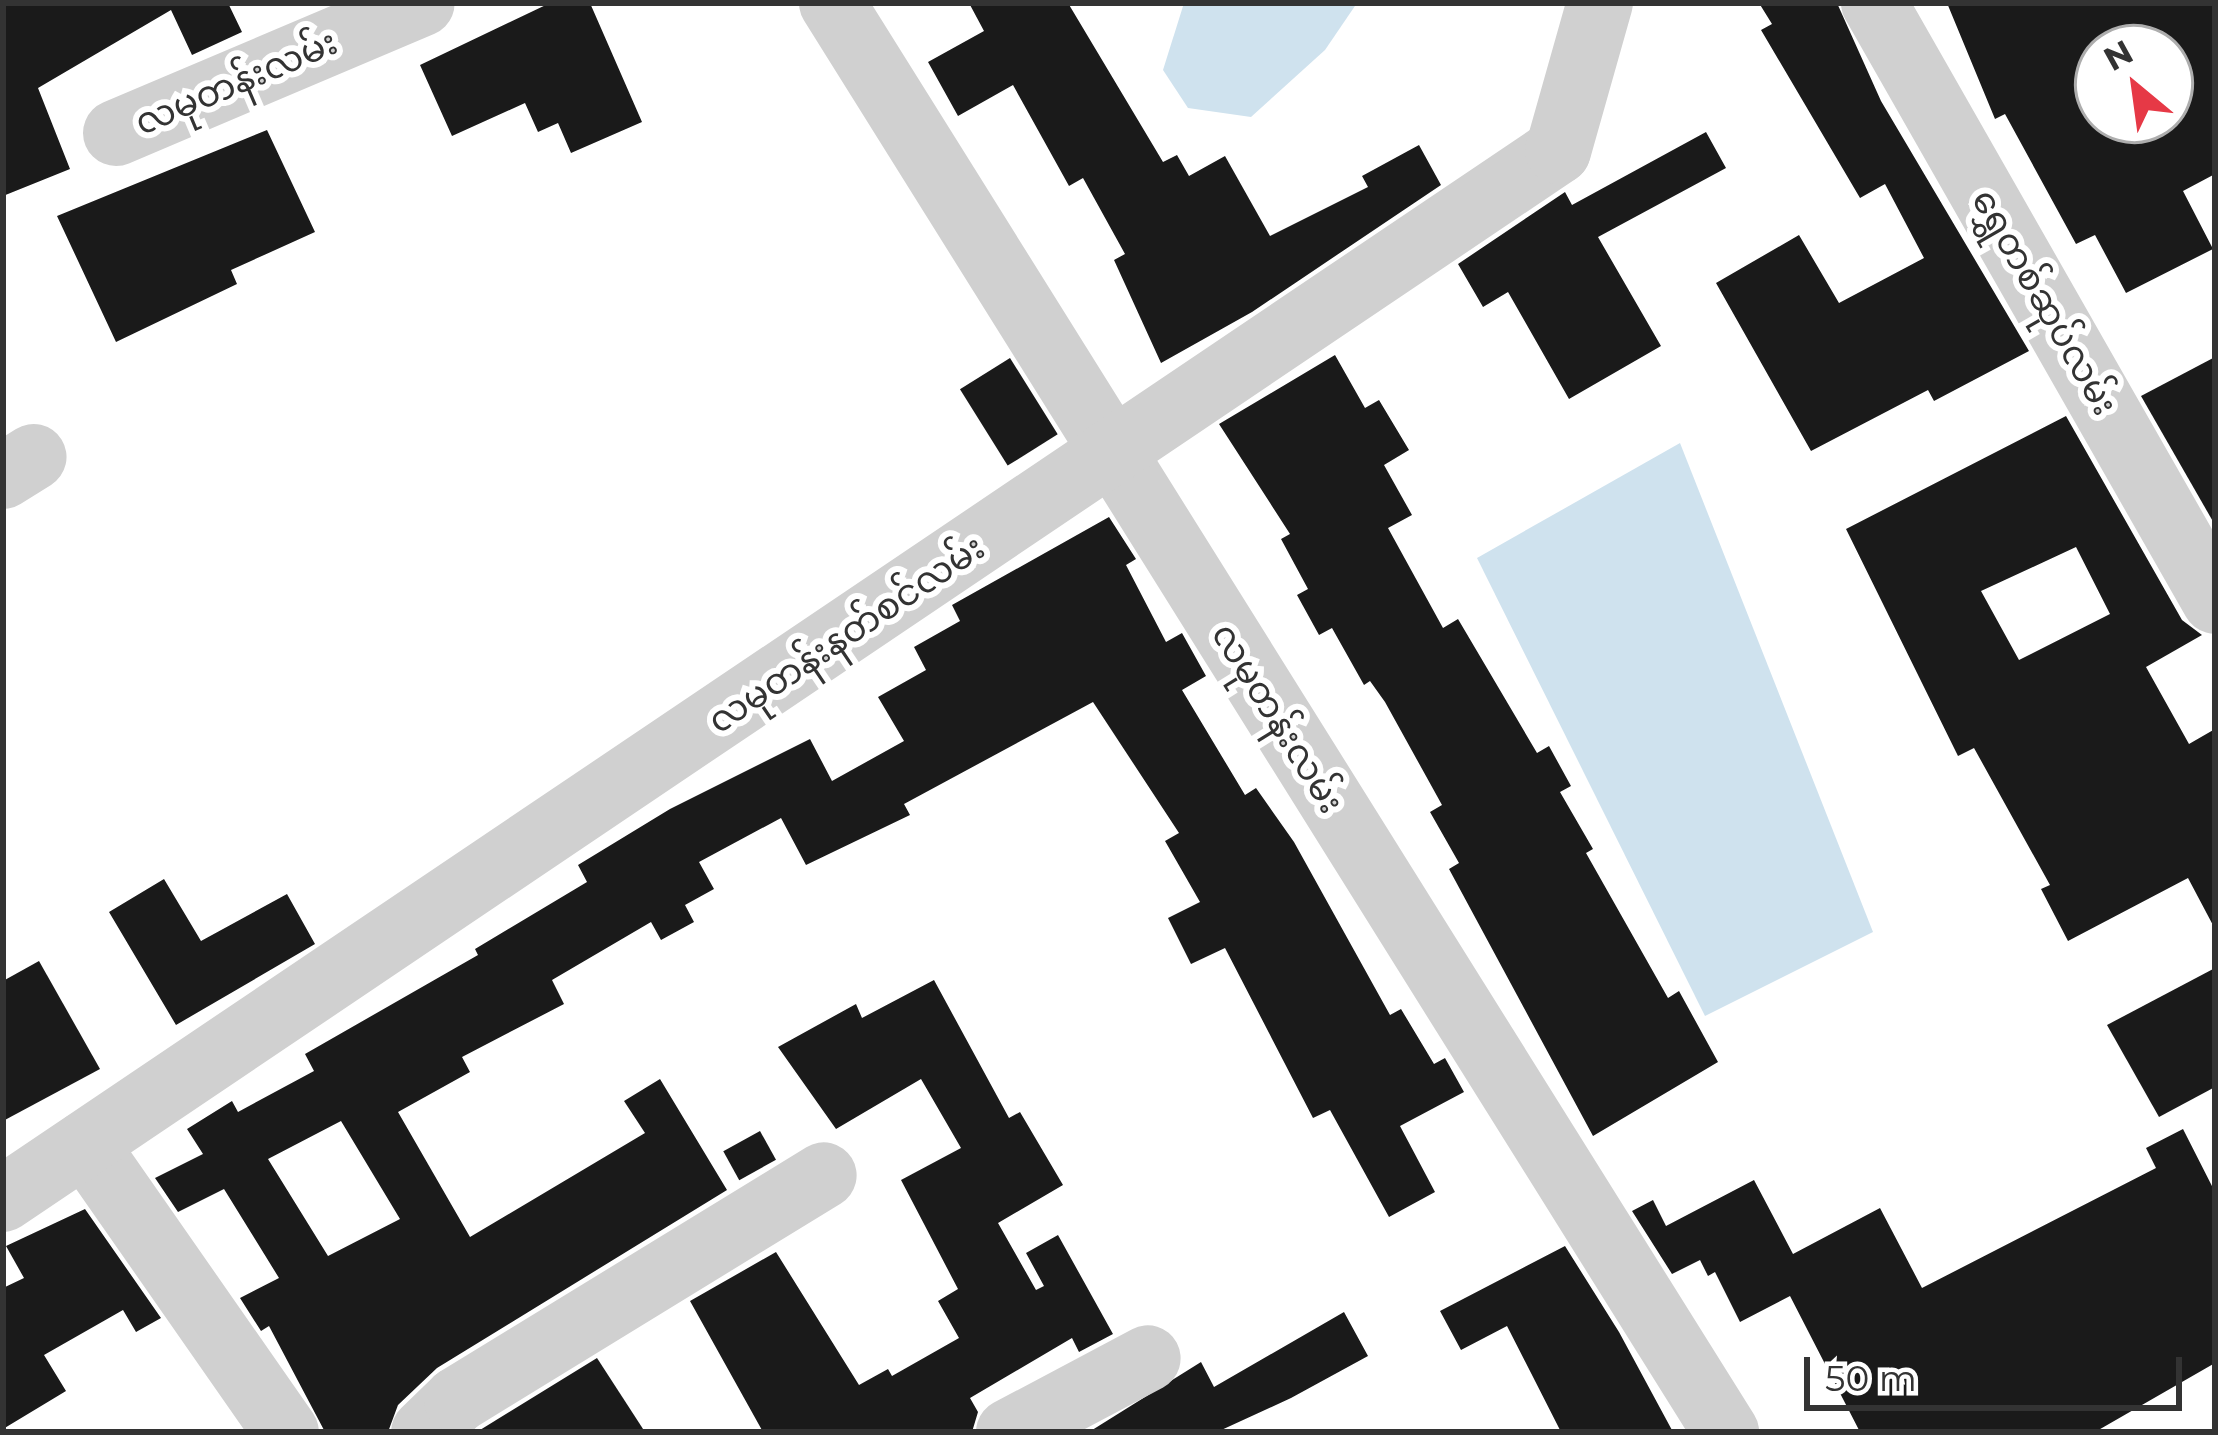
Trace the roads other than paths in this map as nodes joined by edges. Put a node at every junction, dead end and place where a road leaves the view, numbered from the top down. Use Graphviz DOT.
graph roads {
  1 [pos="422,3"];
  2 [pos="832,3"];
  3 [pos="1600,3"];
  4 [pos="1874,3"];
  5 [pos="116,133"];
  6 [pos="1113,455"];
  7 [pos="2215,601"];
  8 [pos="85,1144"];
  9 [pos="824,1174"];
  10 [pos="3,1199"];
  11 [pos="1148,1358"];
  12 [pos="286,1432"];
  13 [pos="424,1432"];
  14 [pos="1009,1432"];
  15 [pos="1726,1432"];
  1 -- 5 [label="street, လမုတန်းလမ်း"];
  2 -- 6 [label="street, လမုတန်းလမ်း"];
  3 -- 6 [label="street, လမုတန်းနတ်စင်လမ်း"];
  4 -- 7 [label="street, ရွှေတစ်ဆုပ်လမ်း"];
  6 -- 8 [label="street, လမုတန်းနတ်စင်လမ်း"];
  6 -- 15 [label="street, လမုတန်းလမ်း"];
  8 -- 10 [label="street, လမုတန်းနတ်စင်လမ်း"];
  8 -- 12 [label="street"];
  9 -- 13 [label="street"];
  11 -- 14 [label="street"];
}
